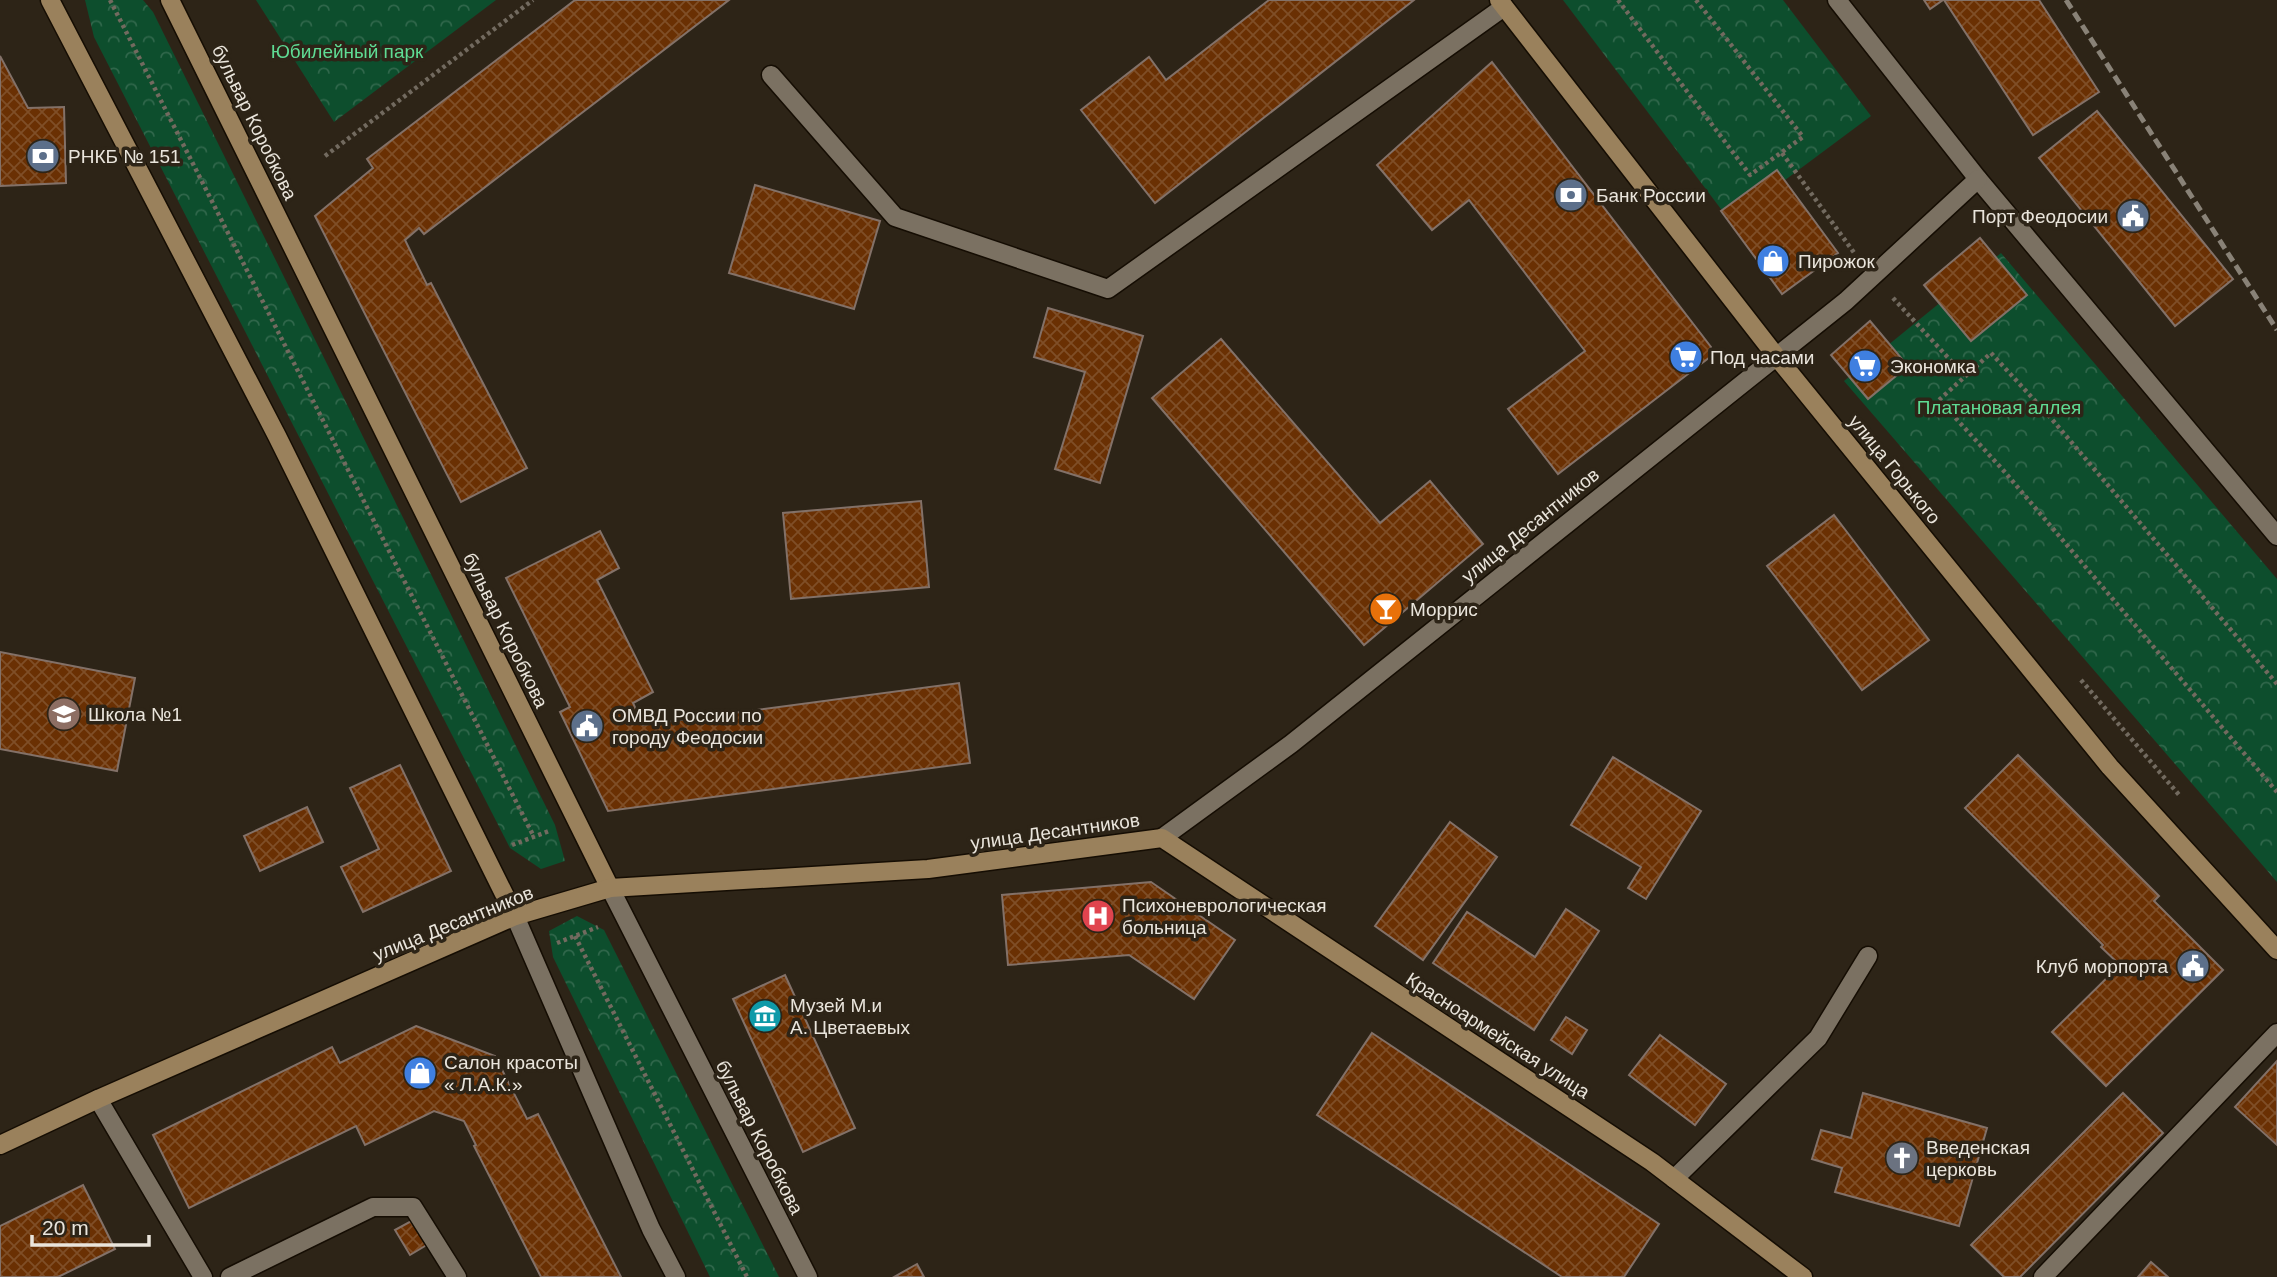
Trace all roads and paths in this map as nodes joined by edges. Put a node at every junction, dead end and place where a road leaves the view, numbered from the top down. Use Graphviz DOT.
graph roads {
  1 [pos="50,0"];
  2 [pos="110,0"];
  3 [pos="170,0"];
  4 [pos="533,0"];
  5 [pos="1618,0"];
  6 [pos="1696,0"];
  7 [pos="1837,0"];
  8 [pos="1501,3"];
  9 [pos="771,75"];
  10 [pos="1782,153"];
  11 [pos="325,156"];
  12 [pos="1978,179"];
  13 [pos="1872,277"];
  14 [pos="1906,312"];
  15 [pos="1776,356"];
  16 [pos="1965,376"];
  17 [pos="2277,536"];
  18 [pos="2079,678"];
  19 [pos="2277,684"];
  20 [pos="2277,792"];
  21 [pos="2187,804"];
  22 [pos="576,820"];
  23 [pos="534,836"];
  24 [pos="1162,838"];
  25 [pos="485,855"];
  26 [pos="610,888"];
  27 [pos="515,916"];
  28 [pos="625,917"];
  29 [pos="575,936"];
  30 [pos="2277,950"];
  31 [pos="532,954"];
  32 [pos="1868,956"];
  33 [pos="2277,1033"];
  34 [pos="99,1100"];
  35 [pos="0,1145"];
  36 [pos="1674,1179"];
  37 [pos="203,1277"];
  38 [pos="230,1277"];
  39 [pos="457,1277"];
  40 [pos="676,1277"];
  41 [pos="747,1277"];
  42 [pos="808,1277"];
  43 [pos="1803,1277"];
  44 [pos="2043,1277"];
  1 -- 25 [label="main road"];
  2 -- 23 [label="path"];
  3 -- 22 [label="main road, бульвар Коробкова"];
  4 -- 11 [label="path"];
  5 -- 10 [label="path"];
  6 -- 10 [label="path"];
  7 -- 12 [label="street"];
  8 -- 9 [label="street"];
  8 -- 15 [label="main road, улица Горького"];
  10 -- 13 [label="path"];
  12 -- 13 [label="street, улица Десантников"];
  12 -- 17 [label="street"];
  13 -- 15 [label="street, улица Десантников"];
  14 -- 16 [label="path"];
  15 -- 24 [label="street, улица Десантников"];
  15 -- 30 [label="main road, улица Горького"];
  16 -- 19 [label="path"];
  16 -- 20 [label="path"];
  18 -- 21 [label="path"];
  22 -- 23 [label="path"];
  22 -- 26 [label="main road, бульвар Коробкова"];
  23 -- 25 [label="path"];
  24 -- 26 [label="main road, улица Десантников"];
  24 -- 36 [label="main road, Красноармейская улица"];
  25 -- 27 [label="main road"];
  26 -- 27 [label="main road, улица Десантников"];
  26 -- 28 [label="street, бульвар Коробкова"];
  27 -- 31 [label="street"];
  27 -- 34 [label="main road, улица Десантников"];
  28 -- 29 [label="path"];
  28 -- 42 [label="street, бульвар Коробкова"];
  29 -- 31 [label="path"];
  29 -- 41 [label="path"];
  31 -- 40 [label="street"];
  32 -- 36 [label="street"];
  33 -- 44 [label="street"];
  34 -- 35 [label="main road, улица Десантников"];
  34 -- 37 [label="street"];
  36 -- 43 [label="main road, Красноармейская улица"];
  38 -- 39 [label="street"];
}
